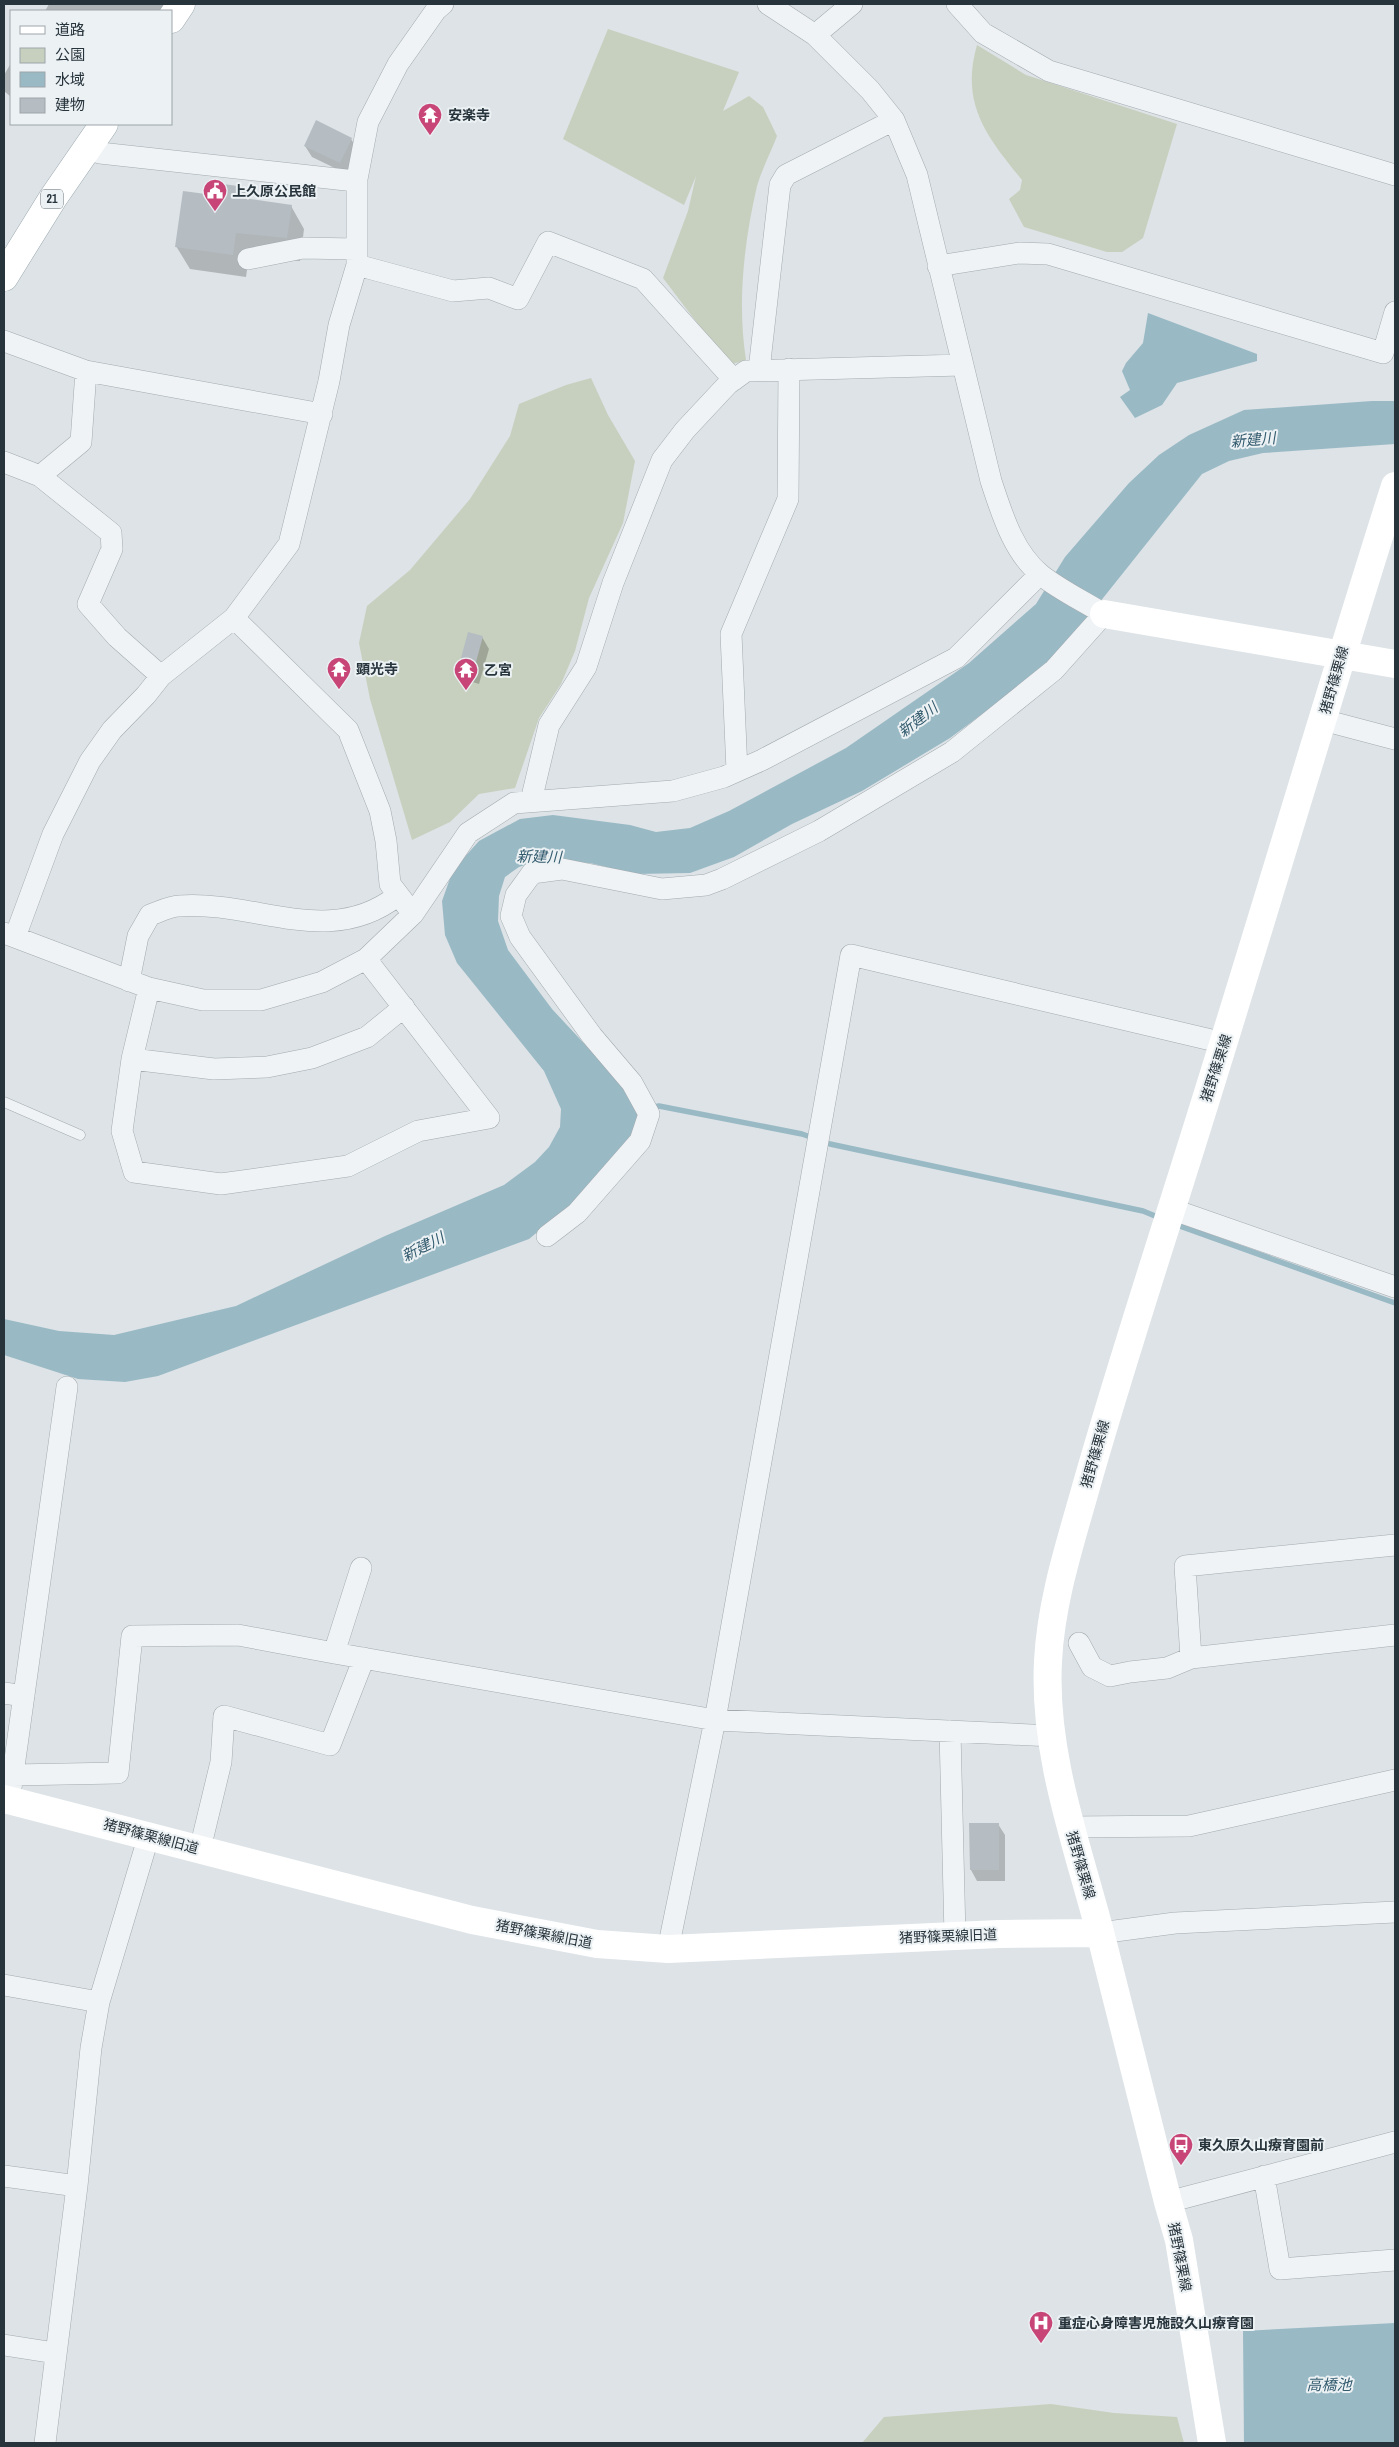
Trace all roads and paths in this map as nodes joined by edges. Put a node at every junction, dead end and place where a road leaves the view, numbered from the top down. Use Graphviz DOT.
graph roads {
  1 [pos="181,4"];
  2 [pos="443,4"];
  3 [pos="768,4"];
  4 [pos="852,4"];
  5 [pos="957,4"];
  6 [pos="172,18"];
  7 [pos="815,34"];
  8 [pos="894,120"];
  9 [pos="103,125"];
  10 [pos="88,148"];
  11 [pos="1395,176"];
  12 [pos="356,178"];
  13 [pos="356,257"];
  14 [pos="248,259"];
  15 [pos="938,266"];
  16 [pos="4,277"];
  17 [pos="1395,312"];
  18 [pos="4,341"];
  19 [pos="962,365"];
  20 [pos="759,370"];
  21 [pos="789,370"];
  22 [pos="86,371"];
  23 [pos="734,380"];
  24 [pos="322,414"];
  25 [pos="4,462"];
  26 [pos="40,476"];
  27 [pos="1395,486"];
  28 [pos="1040,574"];
  29 [pos="1104,614"];
  30 [pos="234,618"];
  31 [pos="1341,655"];
  32 [pos="1395,664"];
  33 [pos="160,676"];
  34 [pos="1323,720"];
  35 [pos="1395,739"];
  36 [pos="737,771"];
  37 [pos="531,801"];
  38 [pos="397,896"];
  39 [pos="413,914"];
  40 [pos="9,935"];
  41 [pos="366,959"];
  42 [pos="129,981"];
  43 [pos="149,988"];
  44 [pos="404,1008"];
  45 [pos="1224,1043"];
  46 [pos="132,1059"];
  47 [pos="4,1102"];
  48 [pos="80,1134"];
  49 [pos="1171,1209"];
  50 [pos="547,1236"];
  51 [pos="1395,1287"];
  52 [pos="67,1387"];
  53 [pos="1395,1545"];
  54 [pos="361,1568"];
  55 [pos="1395,1635"];
  56 [pos="1079,1642"];
  57 [pos="334,1653"];
  58 [pos="364,1658"];
  59 [pos="1191,1658"];
  60 [pos="14,1695"];
  61 [pos="715,1720"];
  62 [pos="950,1731"];
  63 [pos="1052,1736"];
  64 [pos="1395,1780"];
  65 [pos="8,1792"];
  66 [pos="1070,1827"];
  67 [pos="149,1835"];
  68 [pos="200,1849"];
  69 [pos="1395,1912"];
  70 [pos="1100,1933"];
  71 [pos="955,1936"];
  72 [pos="668,1949"];
  73 [pos="4,1985"];
  74 [pos="99,2002"];
  75 [pos="1395,2142"];
  76 [pos="4,2176"];
  77 [pos="1264,2176"];
  78 [pos="77,2186"];
  79 [pos="1168,2202"];
  80 [pos="1395,2260"];
  81 [pos="4,2345"];
  82 [pos="55,2353"];
  83 [pos="45,2443"];
  84 [pos="1212,2443"];
  1 -- 6 [label="main road"];
  2 -- 12 [label="street"];
  3 -- 7 [label="street"];
  4 -- 7 [label="street"];
  5 -- 11 [label="street"];
  7 -- 8 [label="street"];
  8 -- 15 [label="street"];
  8 -- 20 [label="street"];
  9 -- 10 [label="main road, 21"];
  10 -- 12 [label="street"];
  10 -- 16 [label="main road, 21"];
  12 -- 13 [label="street"];
  13 -- 14 [label="street"];
  13 -- 23 [label="street"];
  13 -- 24 [label="street"];
  15 -- 17 [label="street"];
  15 -- 19 [label="street"];
  18 -- 22 [label="street"];
  19 -- 21 [label="street"];
  19 -- 28 [label="street"];
  20 -- 21 [label="street"];
  20 -- 23 [label="street"];
  21 -- 36 [label="street"];
  22 -- 24 [label="street"];
  22 -- 26 [label="street"];
  23 -- 37 [label="street"];
  24 -- 30 [label="street"];
  25 -- 26 [label="street"];
  26 -- 33 [label="street"];
  27 -- 31 [label="main road, 猪野篠栗線"];
  28 -- 29 [label="street"];
  28 -- 36 [label="street"];
  29 -- 31 [label="main road"];
  29 -- 50 [label="street"];
  30 -- 33 [label="street"];
  30 -- 38 [label="street"];
  31 -- 32 [label="main road"];
  31 -- 34 [label="main road, 猪野篠栗線"];
  33 -- 40 [label="street"];
  34 -- 35 [label="street"];
  34 -- 45 [label="main road, 猪野篠栗線"];
  36 -- 37 [label="street"];
  37 -- 39 [label="street"];
  38 -- 39 [label="street"];
  38 -- 42 [label="street"];
  39 -- 41 [label="street"];
  40 -- 42 [label="street"];
  41 -- 43 [label="street"];
  41 -- 44 [label="street"];
  42 -- 43 [label="street"];
  43 -- 46 [label="street"];
  44 -- 46 [label="street"];
  44 -- 46 [label="street"];
  45 -- 49 [label="main road, 猪野篠栗線"];
  45 -- 61 [label="street"];
  47 -- 48 [label="lane"];
  49 -- 51 [label="street"];
  49 -- 63 [label="main road, 猪野篠栗線"];
  52 -- 60 [label="street"];
  53 -- 59 [label="street"];
  54 -- 57 [label="street"];
  55 -- 59 [label="street"];
  56 -- 59 [label="street"];
  57 -- 58 [label="street"];
  57 -- 65 [label="street"];
  58 -- 61 [label="street"];
  58 -- 68 [label="street"];
  60 -- 65 [label="street"];
  61 -- 62 [label="street"];
  61 -- 72 [label="street"];
  62 -- 63 [label="street"];
  62 -- 71 [label="street"];
  63 -- 66 [label="main road, 猪野篠栗線"];
  64 -- 66 [label="street"];
  65 -- 67 [label="main road, 猪野篠栗線旧道"];
  66 -- 70 [label="main road, 猪野篠栗線"];
  67 -- 68 [label="main road, 猪野篠栗線旧道"];
  67 -- 74 [label="street"];
  68 -- 72 [label="main road, 猪野篠栗線旧道"];
  69 -- 70 [label="street"];
  70 -- 71 [label="main road, 猪野篠栗線旧道"];
  70 -- 79 [label="main road, 猪野篠栗線"];
  71 -- 72 [label="main road, 猪野篠栗線旧道"];
  73 -- 74 [label="street"];
  74 -- 78 [label="street"];
  75 -- 77 [label="street"];
  76 -- 78 [label="street"];
  77 -- 79 [label="street"];
  77 -- 80 [label="street"];
  78 -- 82 [label="street"];
  79 -- 84 [label="main road, 猪野篠栗線"];
  81 -- 82 [label="street"];
  82 -- 83 [label="street"];
}
